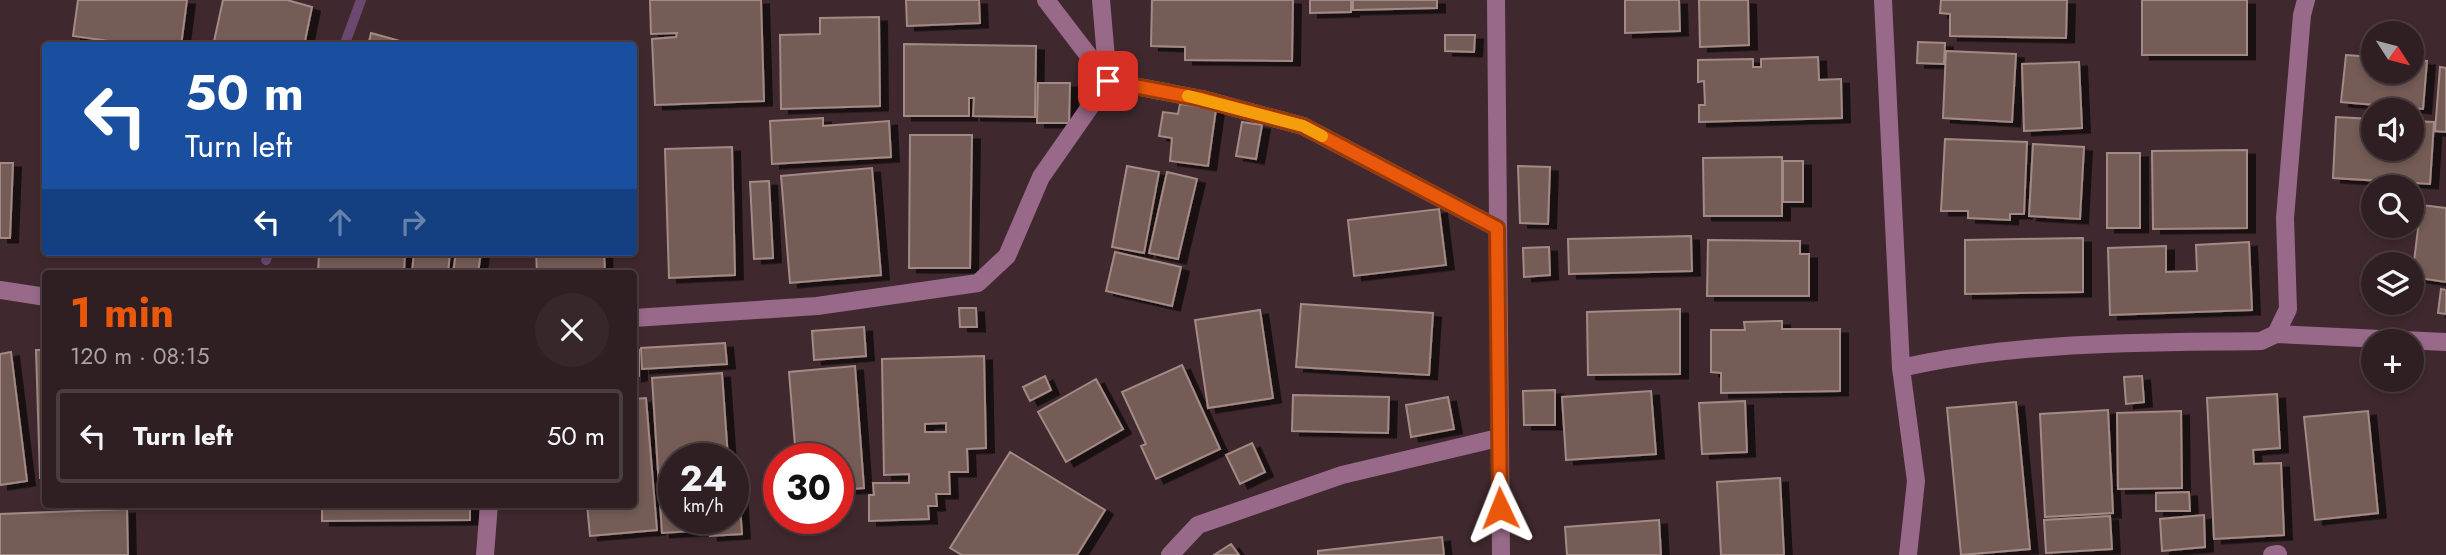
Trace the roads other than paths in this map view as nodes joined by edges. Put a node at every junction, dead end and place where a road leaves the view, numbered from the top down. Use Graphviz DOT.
graph roads {
  1 [pos="1046,0"];
  2 [pos="1101,0"];
  3 [pos="1496,0"];
  4 [pos="1883,0"];
  5 [pos="2306,0"];
  6 [pos="1108,81"];
  7 [pos="1497,228"];
  8 [pos="0,290"];
  9 [pos="42,296"];
  10 [pos="637,318"];
  11 [pos="2276,334"];
  12 [pos="2446,342"];
  13 [pos="1901,368"];
  14 [pos="1498,438"];
  15 [pos="489,508"];
  16 [pos="2278,554"];
  17 [pos="485,555"];
  18 [pos="1170,555"];
  19 [pos="1501,555"];
  20 [pos="1910,555"];
  21 [pos="2272,555"];
  1 -- 6 [label="street"];
  2 -- 6 [label="street"];
  3 -- 7 [label="street"];
  4 -- 13 [label="street"];
  5 -- 11 [label="street"];
  6 -- 7 [label="street"];
  6 -- 10 [label="street"];
  7 -- 14 [label="street"];
  8 -- 9 [label="street"];
  11 -- 12 [label="street"];
  11 -- 13 [label="street"];
  13 -- 20 [label="street"];
  14 -- 18 [label="street"];
  14 -- 19 [label="street"];
  15 -- 17 [label="street"];
  16 -- 21 [label="street"];
}
